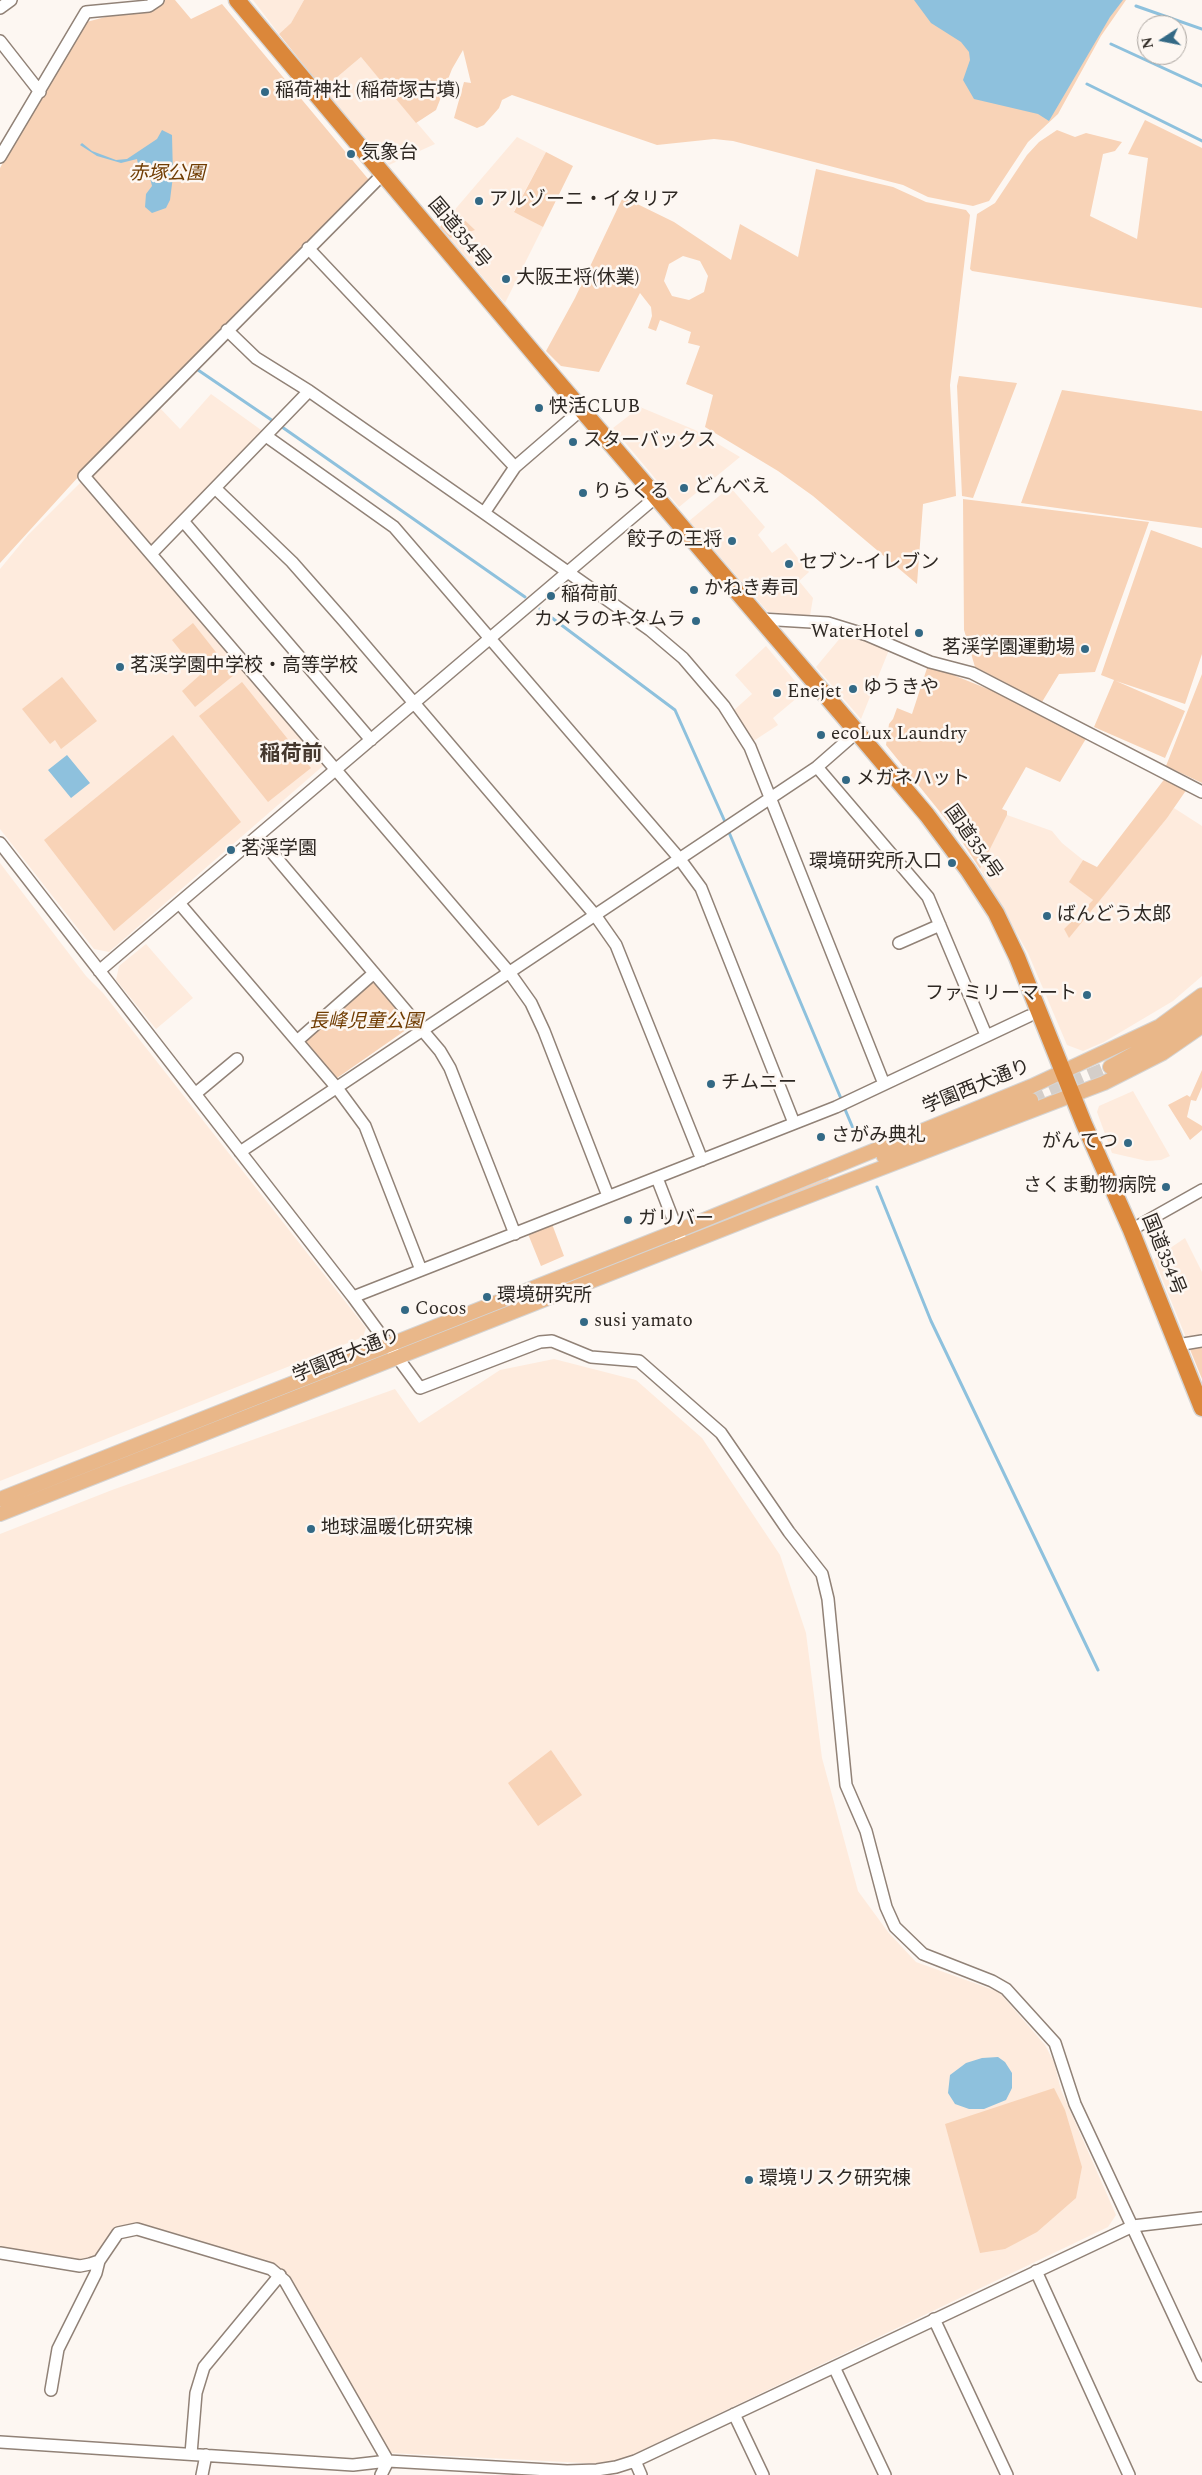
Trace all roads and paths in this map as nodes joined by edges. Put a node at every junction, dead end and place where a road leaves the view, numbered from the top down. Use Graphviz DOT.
graph roads {
  1 [pos="11,0"];
  2 [pos="158,0"];
  3 [pos="237,0"];
  4 [pos="0,8"];
  5 [pos="0,41"];
  6 [pos="40,92"];
  7 [pos="0,157"];
  8 [pos="382,175"];
  9 [pos="308,248"];
  10 [pos="227,330"];
  11 [pos="309,391"];
  12 [pos="581,410"];
  13 [pos="266,436"];
  14 [pos="515,467"];
  15 [pos="215,488"];
  16 [pos="656,497"];
  17 [pos="484,513"];
  18 [pos="183,521"];
  19 [pos="151,554"];
  20 [pos="568,572"];
  21 [pos="761,619"];
  22 [pos="490,638"];
  23 [pos="413,704"];
  24 [pos="857,732"];
  25 [pos="371,740"];
  26 [pos="817,767"];
  27 [pos="336,770"];
  28 [pos="1202,792"];
  29 [pos="770,798"];
  30 [pos="258,836"];
  31 [pos="0,843"];
  32 [pos="679,858"];
  33 [pos="180,903"];
  34 [pos="595,915"];
  35 [pos="940,925"];
  36 [pos="899,943"];
  37 [pos="99,971"];
  38 [pos="509,972"];
  39 [pos="374,973"];
  40 [pos="1202,995"];
  41 [pos="1202,1011"];
  42 [pos="1030,1016"];
  43 [pos="1202,1026"];
  44 [pos="423,1030"];
  45 [pos="986,1035"];
  46 [pos="297,1041"];
  47 [pos="237,1059"];
  48 [pos="1110,1067"];
  49 [pos="1064,1072"];
  50 [pos="884,1084"];
  51 [pos="337,1088"];
  52 [pos="195,1094"];
  53 [pos="1073,1095"];
  54 [pos="1030,1100"];
  55 [pos="794,1123"];
  56 [pos="240,1152"];
  57 [pos="702,1160"];
  58 [pos="872,1162"];
  59 [pos="657,1178"];
  60 [pos="1202,1190"];
  61 [pos="608,1196"];
  62 [pos="758,1199"];
  63 [pos="764,1213"];
  64 [pos="1131,1230"];
  65 [pos="677,1231"];
  66 [pos="515,1234"];
  67 [pos="683,1245"];
  68 [pos="421,1270"];
  69 [pos="353,1297"];
  70 [pos="1202,1341"];
  71 [pos="389,1345"];
  72 [pos="1177,1346"];
  73 [pos="398,1357"];
  74 [pos="1202,1408"];
  75 [pos="0,1499"];
  76 [pos="0,1514"];
  77 [pos="1202,2218"];
  78 [pos="1133,2226"];
  79 [pos="0,2253"];
  80 [pos="99,2261"];
  81 [pos="1036,2271"];
  82 [pos="280,2275"];
  83 [pos="934,2319"];
  84 [pos="834,2367"];
  85 [pos="1202,2376"];
  86 [pos="51,2390"];
  87 [pos="734,2414"];
  88 [pos="0,2442"];
  89 [pos="190,2454"];
  90 [pos="206,2455"];
  91 [pos="388,2461"];
  92 [pos="635,2461"];
  93 [pos="202,2475"];
  94 [pos="381,2475"];
  95 [pos="642,2475"];
  96 [pos="763,2475"];
  97 [pos="885,2475"];
  98 [pos="1007,2475"];
  99 [pos="1129,2475"];
  1 -- 4 [label="street"];
  2 -- 6 [label="street"];
  3 -- 8 [label="highway, 国道354号"];
  5 -- 6 [label="street"];
  6 -- 7 [label="street"];
  8 -- 9 [label="street"];
  8 -- 12 [label="highway, 国道354号"];
  9 -- 10 [label="street"];
  9 -- 14 [label="street"];
  10 -- 11 [label="street"];
  10 -- 19 [label="street"];
  11 -- 13 [label="street"];
  11 -- 17 [label="street"];
  12 -- 14 [label="street"];
  12 -- 16 [label="highway, 国道354号"];
  13 -- 15 [label="street"];
  13 -- 22 [label="street"];
  14 -- 17 [label="street"];
  15 -- 18 [label="street"];
  15 -- 23 [label="street"];
  16 -- 20 [label="street"];
  16 -- 21 [label="highway, 国道354号"];
  17 -- 20 [label="street"];
  18 -- 19 [label="street"];
  18 -- 25 [label="street"];
  19 -- 27 [label="street"];
  20 -- 22 [label="street"];
  20 -- 29 [label="street"];
  21 -- 24 [label="highway, 国道354号"];
  21 -- 28 [label="street"];
  22 -- 23 [label="street"];
  22 -- 32 [label="street"];
  23 -- 25 [label="street"];
  23 -- 34 [label="street"];
  24 -- 26 [label="street"];
  24 -- 49 [label="highway, 国道354号"];
  25 -- 27 [label="street"];
  26 -- 29 [label="street"];
  26 -- 35 [label="street"];
  27 -- 30 [label="street"];
  27 -- 38 [label="street"];
  29 -- 32 [label="street"];
  29 -- 50 [label="street"];
  30 -- 33 [label="street"];
  30 -- 39 [label="street"];
  31 -- 37 [label="street"];
  32 -- 34 [label="street"];
  32 -- 55 [label="street"];
  33 -- 37 [label="street"];
  33 -- 46 [label="street"];
  34 -- 38 [label="street"];
  34 -- 57 [label="street"];
  35 -- 36 [label="street"];
  35 -- 45 [label="street"];
  37 -- 52 [label="street"];
  38 -- 44 [label="street"];
  38 -- 61 [label="street"];
  39 -- 44 [label="street"];
  39 -- 46 [label="street"];
  40 -- 49 [label="main road, 学園西大通り"];
  41 -- 48 [label="main road"];
  42 -- 45 [label="street"];
  43 -- 53 [label="main road, 学園西大通り"];
  44 -- 51 [label="street"];
  44 -- 66 [label="street"];
  45 -- 50 [label="street"];
  46 -- 51 [label="street"];
  47 -- 52 [label="street"];
  49 -- 53 [label="highway, 国道354号"];
  49 -- 62 [label="main road, 学園西大通り"];
  50 -- 55 [label="street"];
  51 -- 56 [label="street"];
  51 -- 68 [label="street"];
  52 -- 56 [label="street"];
  53 -- 63 [label="main road, 学園西大通り"];
  53 -- 64 [label="highway, 国道354号"];
  54 -- 58 [label="main road, 学園西大通り"];
  55 -- 57 [label="street"];
  56 -- 69 [label="street"];
  57 -- 59 [label="street"];
  58 -- 62 [label="main road, 学園西大通り"];
  58 -- 63 [label="main road, 学園西大通り"];
  59 -- 61 [label="street"];
  59 -- 65 [label="street"];
  60 -- 64 [label="street"];
  61 -- 66 [label="street"];
  62 -- 65 [label="main road, 学園西大通り"];
  63 -- 67 [label="main road, 学園西大通り"];
  64 -- 72 [label="highway, 国道354号"];
  65 -- 67 [label="street"];
  65 -- 71 [label="main road, 学園西大通り"];
  66 -- 68 [label="street"];
  67 -- 73 [label="main road, 学園西大通り"];
  68 -- 69 [label="street"];
  69 -- 71 [label="street"];
  70 -- 72 [label="street"];
  71 -- 73 [label="street"];
  71 -- 75 [label="main road, 学園西大通り"];
  72 -- 74 [label="highway, 国道354号"];
  73 -- 76 [label="main road, 学園西大通り"];
  73 -- 78 [label="street"];
  77 -- 78 [label="street"];
  78 -- 81 [label="street"];
  78 -- 85 [label="street"];
  79 -- 80 [label="street"];
  80 -- 82 [label="street"];
  80 -- 86 [label="street"];
  81 -- 83 [label="street"];
  81 -- 99 [label="street"];
  82 -- 89 [label="street"];
  82 -- 91 [label="street"];
  83 -- 84 [label="street"];
  83 -- 98 [label="street"];
  84 -- 87 [label="street"];
  84 -- 97 [label="street"];
  87 -- 92 [label="street"];
  87 -- 96 [label="street"];
  88 -- 89 [label="street"];
  89 -- 90 [label="street"];
  90 -- 91 [label="street"];
  90 -- 93 [label="street"];
  91 -- 92 [label="street"];
  91 -- 94 [label="street"];
  92 -- 95 [label="street"];
}
